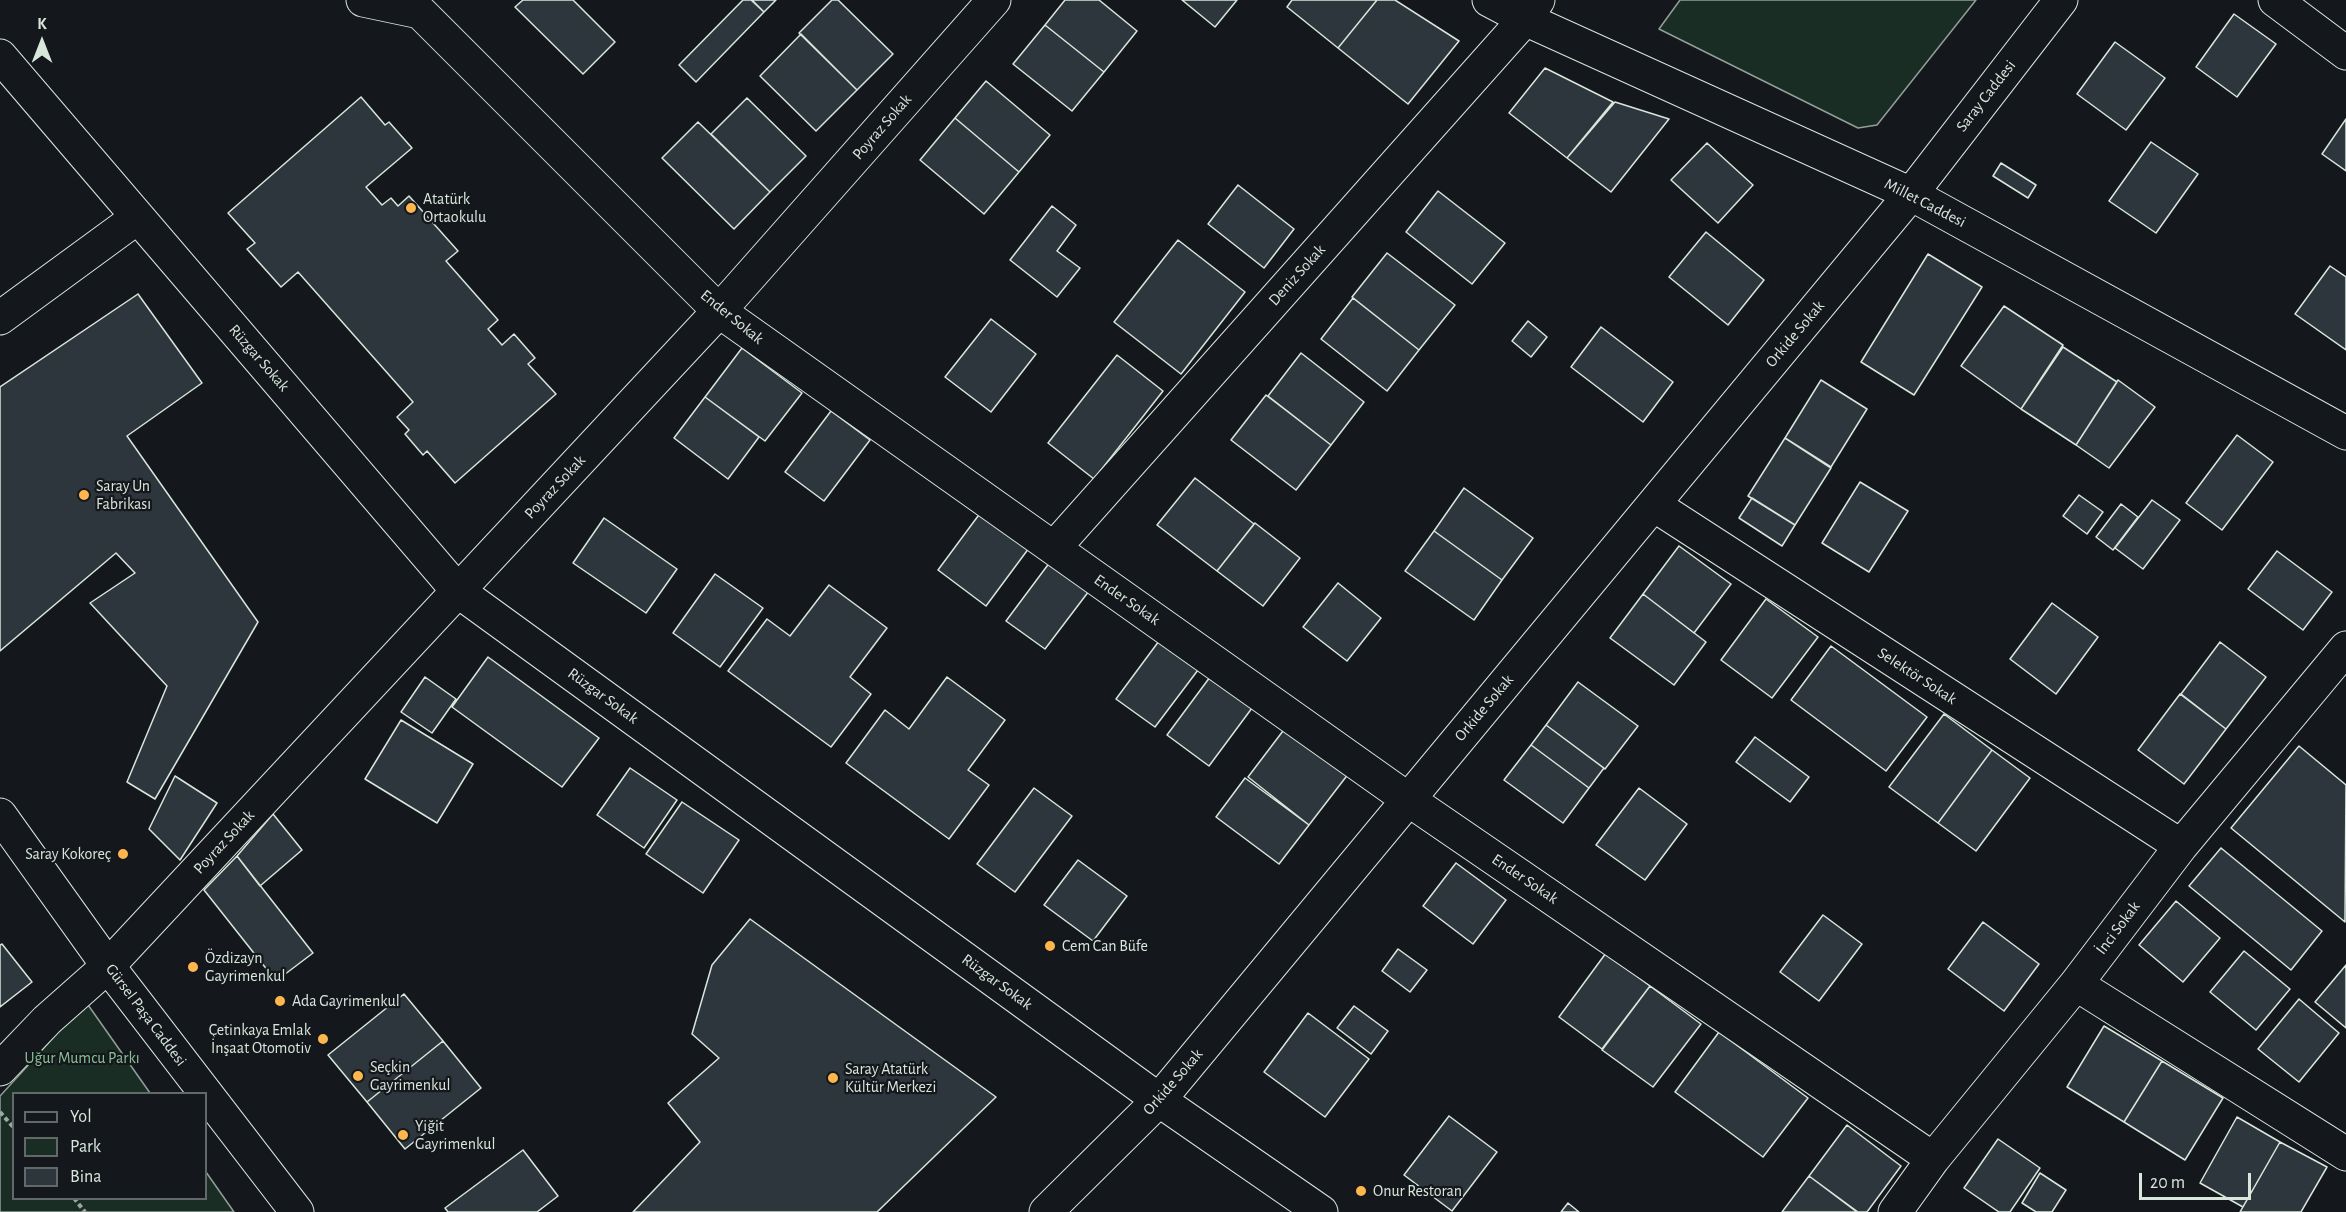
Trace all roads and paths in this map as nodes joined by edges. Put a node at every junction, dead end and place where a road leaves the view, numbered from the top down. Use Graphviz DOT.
graph roads {
  1 [pos="363,0"];
  2 [pos="994,0"];
  3 [pos="1489,0"];
  4 [pos="2061,0"];
  5 [pos="2275,0"];
  6 [pos="1532,9"];
  7 [pos="2346,53"];
  8 [pos="0,56"];
  9 [pos="1911,194"];
  10 [pos="138,217"];
  11 [pos="718,311"];
  12 [pos="0,318"];
  13 [pos="2346,433"];
  14 [pos="1654,505"];
  15 [pos="1054,548"];
  16 [pos="459,591"];
  17 [pos="2346,648"];
  18 [pos="1408,800"];
  19 [pos="0,815"];
  20 [pos="2181,846"];
  21 [pos="108,966"];
  22 [pos="2076,984"];
  23 [pos="0,1069"];
  24 [pos="205,1092"];
  25 [pos="207,1095"];
  26 [pos="1159,1100"];
  27 [pos="0,1112"];
  28 [pos="12,1126"];
  29 [pos="2346,1154"];
  30 [pos="1933,1159"];
  31 [pos="76,1200"];
  32 [pos="85,1212"];
  33 [pos="297,1212"];
  34 [pos="1046,1212"];
  35 [pos="1321,1212"];
  36 [pos="1895,1212"];
  1 -- 11 [label="main road, Ender Sokak"];
  2 -- 11 [label="main road, Poyraz Sokak"];
  3 -- 6 [label="main road, Millet Caddesi"];
  4 -- 9 [label="main road, Saray Caddesi"];
  5 -- 7 [label="main road"];
  6 -- 9 [label="main road, Millet Caddesi"];
  6 -- 15 [label="main road, Deniz Sokak"];
  8 -- 10 [label="main road, Rüzgar Sokak"];
  9 -- 13 [label="main road, Millet Caddesi"];
  9 -- 14 [label="main road, Orkide Sokak"];
  10 -- 12 [label="main road"];
  10 -- 16 [label="main road, Rüzgar Sokak"];
  11 -- 15 [label="main road, Ender Sokak"];
  11 -- 16 [label="main road, Poyraz Sokak"];
  14 -- 18 [label="main road, Orkide Sokak"];
  14 -- 20 [label="main road, Selektör Sokak"];
  15 -- 18 [label="main road, Ender Sokak"];
  16 -- 21 [label="main road, Poyraz Sokak"];
  16 -- 26 [label="main road, Rüzgar Sokak"];
  17 -- 20 [label="main road, İnci Sokak"];
  18 -- 26 [label="main road, Orkide Sokak"];
  18 -- 30 [label="main road, Ender Sokak"];
  19 -- 21 [label="main road, Gürsel Paşa Caddesi"];
  20 -- 22 [label="main road, İnci Sokak"];
  21 -- 23 [label="main road, Poyraz Sokak"];
  21 -- 24 [label="main road, Gürsel Paşa Caddesi"];
  22 -- 29 [label="main road"];
  22 -- 30 [label="main road, İnci Sokak"];
  25 -- 33 [label="main road, Gürsel Paşa Caddesi"];
  26 -- 34 [label="main road, Orkide Sokak"];
  26 -- 35 [label="main road, Rüzgar Sokak"];
  27 -- 28 [label="path"];
  30 -- 36 [label="main road, İnci Sokak"];
  31 -- 32 [label="path"];
}
